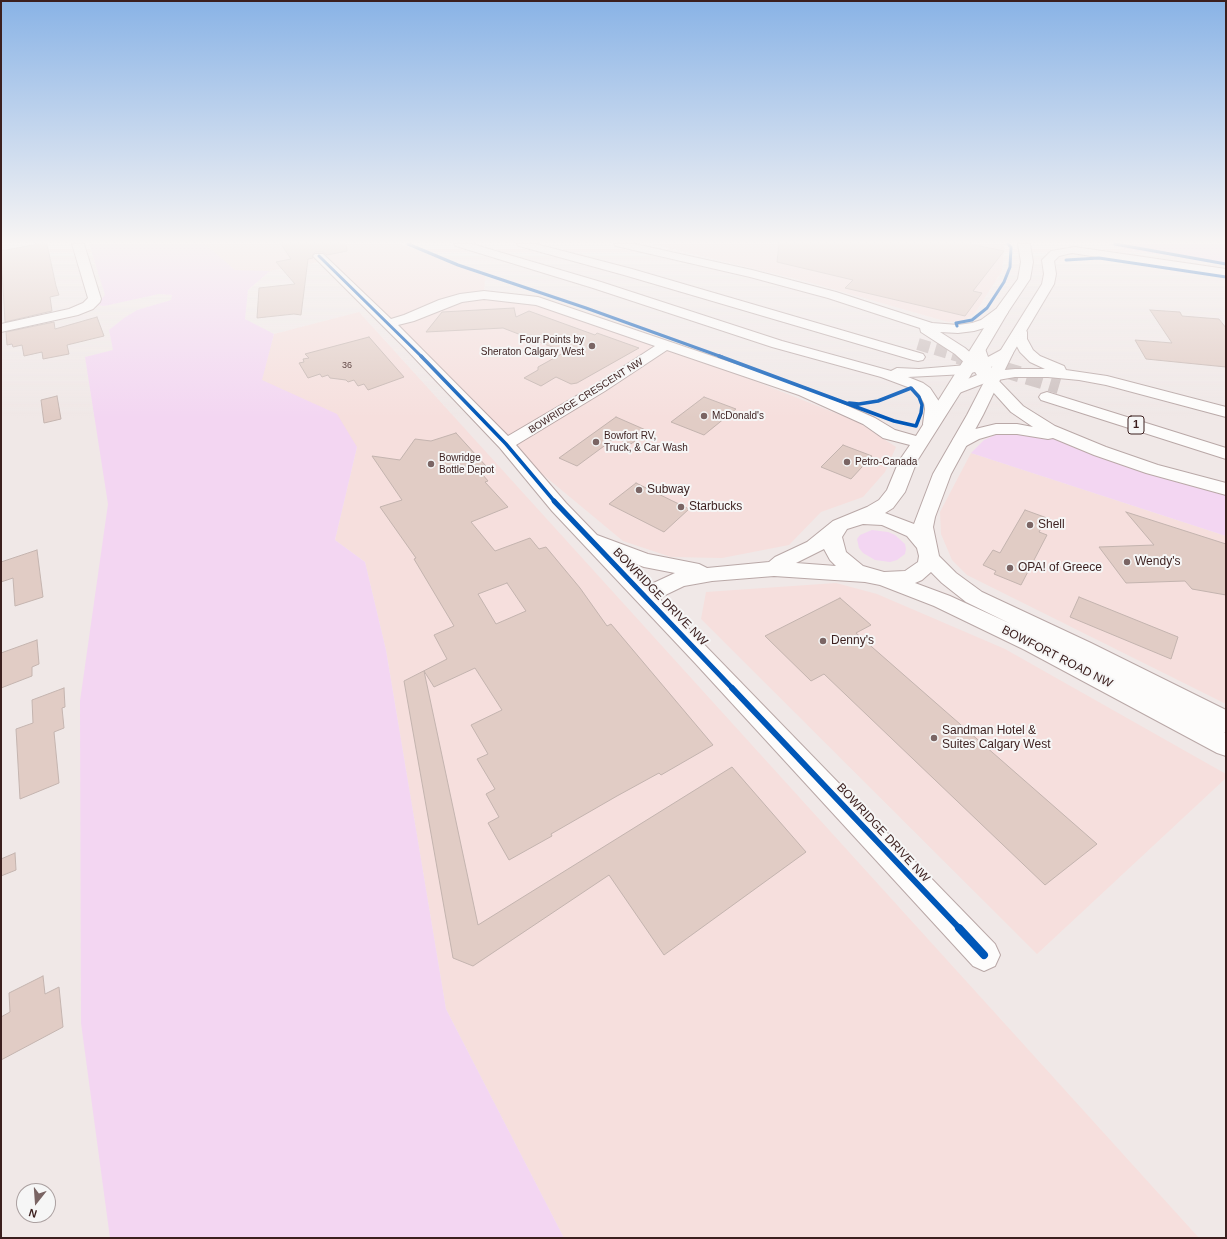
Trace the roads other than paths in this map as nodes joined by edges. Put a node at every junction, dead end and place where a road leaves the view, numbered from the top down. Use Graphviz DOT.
graph roads {
  1 [pos="92,302"];
  2 [pos="365,302"];
  3 [pos="448,302"];
  4 [pos="540,302"];
  5 [pos="647,302"];
  6 [pos="737,302"];
  7 [pos="858,302"];
  8 [pos="1008,302"];
  9 [pos="1038,302"];
  10 [pos="1001,312"];
  11 [pos="907,319"];
  12 [pos="388,324"];
  13 [pos="1,328"];
  14 [pos="1020,332"];
  15 [pos="903,340"];
  16 [pos="664,345"];
  17 [pos="835,360"];
  18 [pos="983,371"];
  19 [pos="1091,378"];
  20 [pos="1060,380"];
  21 [pos="954,390"];
  22 [pos="1047,397"];
  23 [pos="1226,412"];
  24 [pos="1038,423"];
  25 [pos="1178,423"];
  26 [pos="931,424"];
  27 [pos="960,442"];
  28 [pos="1076,442"];
  29 [pos="920,443"];
  30 [pos="506,444"];
  31 [pos="1226,454"];
  32 [pos="1226,489"];
  33 [pos="854,519"];
  34 [pos="836,530"];
  35 [pos="589,539"];
  36 [pos="928,552"];
  37 [pos="774,569"];
  38 [pos="712,574"];
  39 [pos="877,578"];
  40 [pos="644,596"];
  41 [pos="1226,722"];
  42 [pos="1226,745"];
  43 [pos="984,955"];
  1 -- 13 [label="main road"];
  2 -- 12 [label="main road, BOWRIDGE DRIVE NW"];
  3 -- 12 [label="main road"];
  4 -- 16 [label="main road"];
  5 -- 17 [label="main road"];
  6 -- 15 [label="main road"];
  7 -- 11 [label="main road"];
  8 -- 10 [label="main road"];
  9 -- 14 [label="main road"];
  10 -- 11 [label="main road"];
  10 -- 18 [label="main road"];
  11 -- 18 [label="main road"];
  12 -- 30 [label="main road, BOWRIDGE DRIVE NW"];
  14 -- 18 [label="main road"];
  14 -- 19 [label="main road"];
  16 -- 29 [label="main road"];
  16 -- 30 [label="main road, BOWRIDGE CRESCENT NW"];
  17 -- 18 [label="main road"];
  17 -- 26 [label="main road"];
  18 -- 20 [label="main road"];
  18 -- 21 [label="main road"];
  18 -- 21 [label="main road"];
  18 -- 24 [label="main road"];
  18 -- 27 [label="main road"];
  19 -- 20 [label="main road"];
  19 -- 23 [label="main road"];
  20 -- 24 [label="main road"];
  20 -- 25 [label="main road, 1"];
  21 -- 26 [label="main road"];
  22 -- 31 [label="main road, 1"];
  24 -- 28 [label="main road"];
  26 -- 29 [label="main road"];
  27 -- 28 [label="main road"];
  27 -- 36 [label="main road"];
  28 -- 32 [label="main road"];
  29 -- 33 [label="main road"];
  30 -- 35 [label="main road, BOWRIDGE DRIVE NW"];
  33 -- 34 [label="main road"];
  33 -- 36 [label="main road"];
  34 -- 37 [label="main road, BOWFORT ROAD NW"];
  34 -- 39 [label="main road"];
  35 -- 38 [label="main road"];
  35 -- 40 [label="main road, BOWRIDGE DRIVE NW"];
  36 -- 39 [label="main road"];
  36 -- 41 [label="main road, BOWFORT ROAD NW"];
  37 -- 38 [label="main road, BOWFORT ROAD NW"];
  37 -- 39 [label="main road, BOWFORT ROAD NW"];
  38 -- 40 [label="main road, BOWFORT ROAD NW"];
  39 -- 42 [label="main road, BOWFORT ROAD NW"];
  40 -- 43 [label="main road, BOWRIDGE DRIVE NW"];
}
